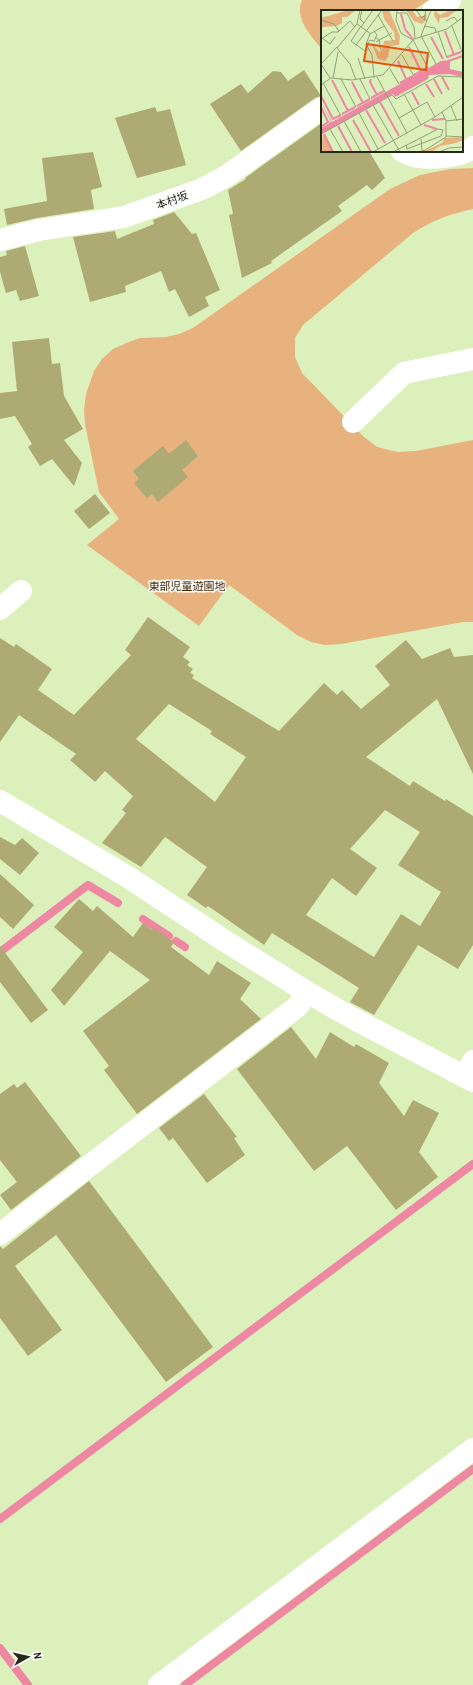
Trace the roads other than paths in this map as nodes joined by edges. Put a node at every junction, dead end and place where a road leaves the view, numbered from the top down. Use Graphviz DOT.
graph roads {
  1 [pos="450,0"];
  2 [pos="435,10"];
  3 [pos="321,109"];
  4 [pos="473,147"];
  5 [pos="405,152"];
  6 [pos="0,240"];
  7 [pos="473,359"];
  8 [pos="353,422"];
  9 [pos="22,591"];
  10 [pos="0,609"];
  11 [pos="0,801"];
  12 [pos="307,992"];
  13 [pos="471,1073"];
  14 [pos="0,1234"];
  15 [pos="473,1449"];
  16 [pos="159,1685"];
  1 -- 2 [label="street"];
  3 -- 6 [label="street, 本村坂"];
  4 -- 5 [label="street"];
  7 -- 8 [label="street"];
  9 -- 10 [label="street"];
  11 -- 12 [label="street"];
  12 -- 13 [label="street"];
  12 -- 14 [label="street"];
  15 -- 16 [label="street"];
}
